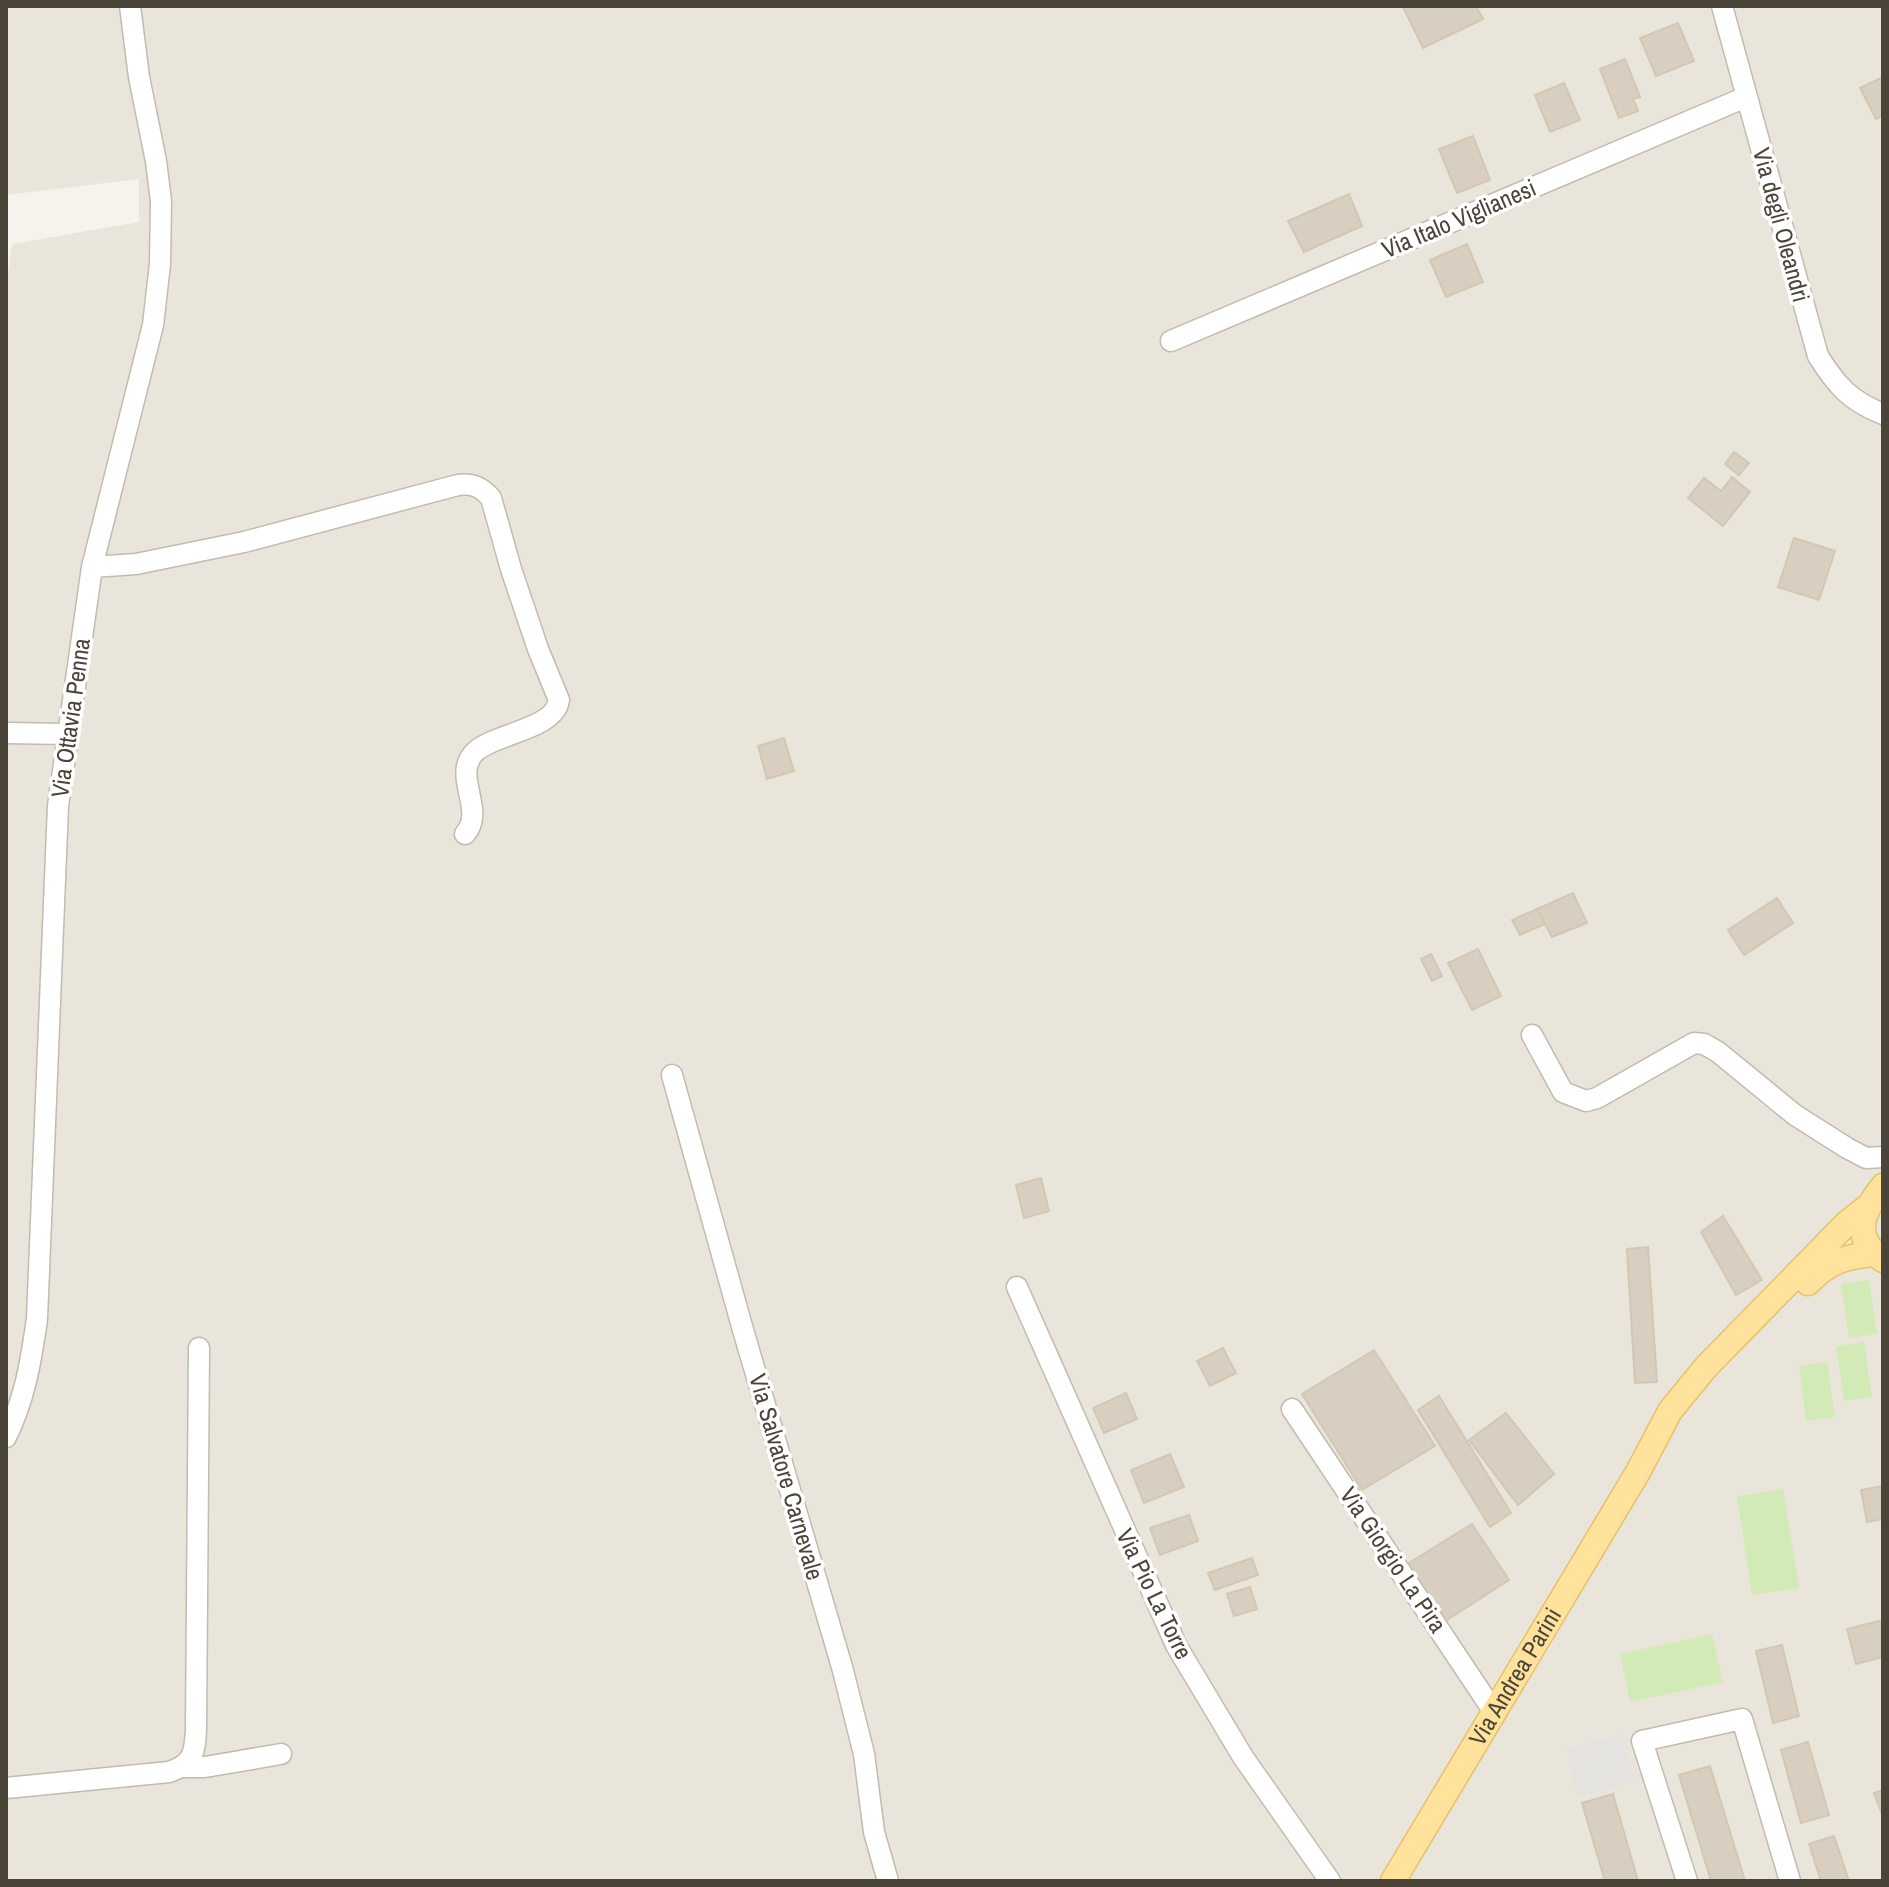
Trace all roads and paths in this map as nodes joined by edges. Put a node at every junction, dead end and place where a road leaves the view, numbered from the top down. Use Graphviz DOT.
graph roads {
  1 [pos="130,6"];
  2 [pos="1722,6"];
  3 [pos="1746,97"];
  4 [pos="1171,341"];
  5 [pos="1883,414"];
  6 [pos="92,567"];
  7 [pos="6,733"];
  8 [pos="68,734"];
  9 [pos="465,834"];
  10 [pos="1532,1035"];
  11 [pos="672,1075"];
  12 [pos="1883,1157"];
  13 [pos="1877,1195"];
  14 [pos="1879,1257"];
  15 [pos="1017,1287"];
  16 [pos="199,1348"];
  17 [pos="1292,1409"];
  18 [pos="6,1437"];
  19 [pos="1638,1472"];
  20 [pos="1494,1712"];
  21 [pos="281,1754"];
  22 [pos="184,1767"];
  23 [pos="6,1788"];
  24 [pos="888,1881"];
  25 [pos="1330,1881"];
  26 [pos="1393,1881"];
  27 [pos="1687,1881"];
  28 [pos="1790,1881"];
  1 -- 6 [label="street, Via Ottavia Penna"];
  2 -- 3 [label="street, Via degli Oleandri"];
  3 -- 4 [label="street, Via Italo Viglianesi"];
  3 -- 5 [label="street, Via degli Oleandri"];
  6 -- 8 [label="street, Via Ottavia Penna"];
  6 -- 9 [label="street"];
  7 -- 8 [label="street"];
  8 -- 18 [label="street, Via Ottavia Penna"];
  10 -- 12 [label="street"];
  11 -- 24 [label="street, Via Salvatore Carnevale"];
  13 -- 14 [label="main road"];
  13 -- 19 [label="main road"];
  14 -- 19 [label="main road"];
  15 -- 25 [label="street, Via Pio La Torre"];
  16 -- 22 [label="street"];
  17 -- 20 [label="street, Via Giorgio La Pira"];
  19 -- 20 [label="main road, Via Andrea Parini"];
  20 -- 26 [label="main road, Via Andrea Parini"];
  21 -- 22 [label="street"];
  22 -- 23 [label="street"];
  27 -- 28 [label="street"];
}
